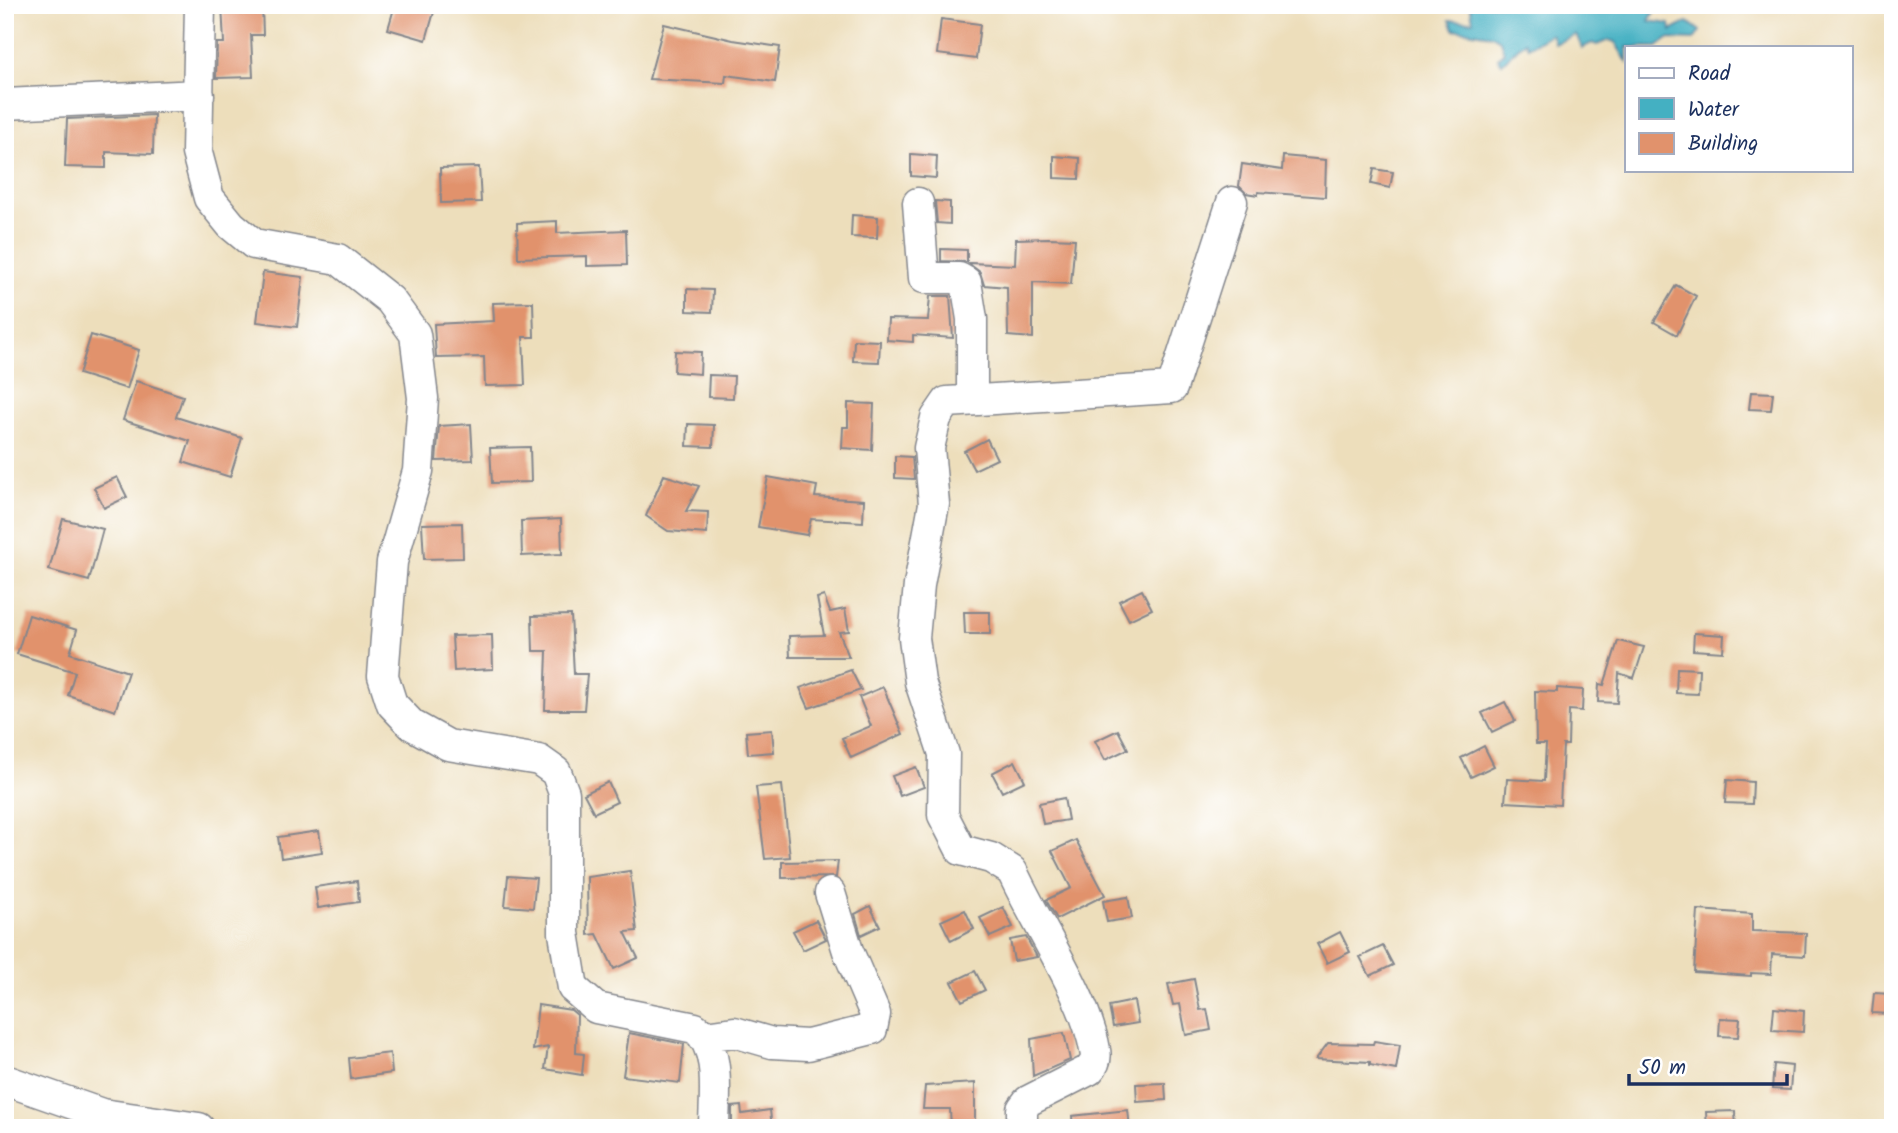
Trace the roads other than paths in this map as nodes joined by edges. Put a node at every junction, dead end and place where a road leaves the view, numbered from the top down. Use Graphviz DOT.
graph roads {
  1 [pos="200,5"];
  2 [pos="199,95"];
  3 [pos="5,104"];
  4 [pos="1232,202"];
  5 [pos="918,203"];
  6 [pos="972,399"];
  7 [pos="830,893"];
  8 [pos="706,1036"];
  9 [pos="5,1080"];
  10 [pos="200,1128"];
  11 [pos="714,1128"];
  12 [pos="1022,1128"];
  1 -- 2 [label="street"];
  2 -- 3 [label="street"];
  2 -- 8 [label="street"];
  4 -- 6 [label="street"];
  5 -- 6 [label="street"];
  6 -- 12 [label="street"];
  7 -- 8 [label="street"];
  8 -- 11 [label="street"];
  9 -- 10 [label="street"];
}
